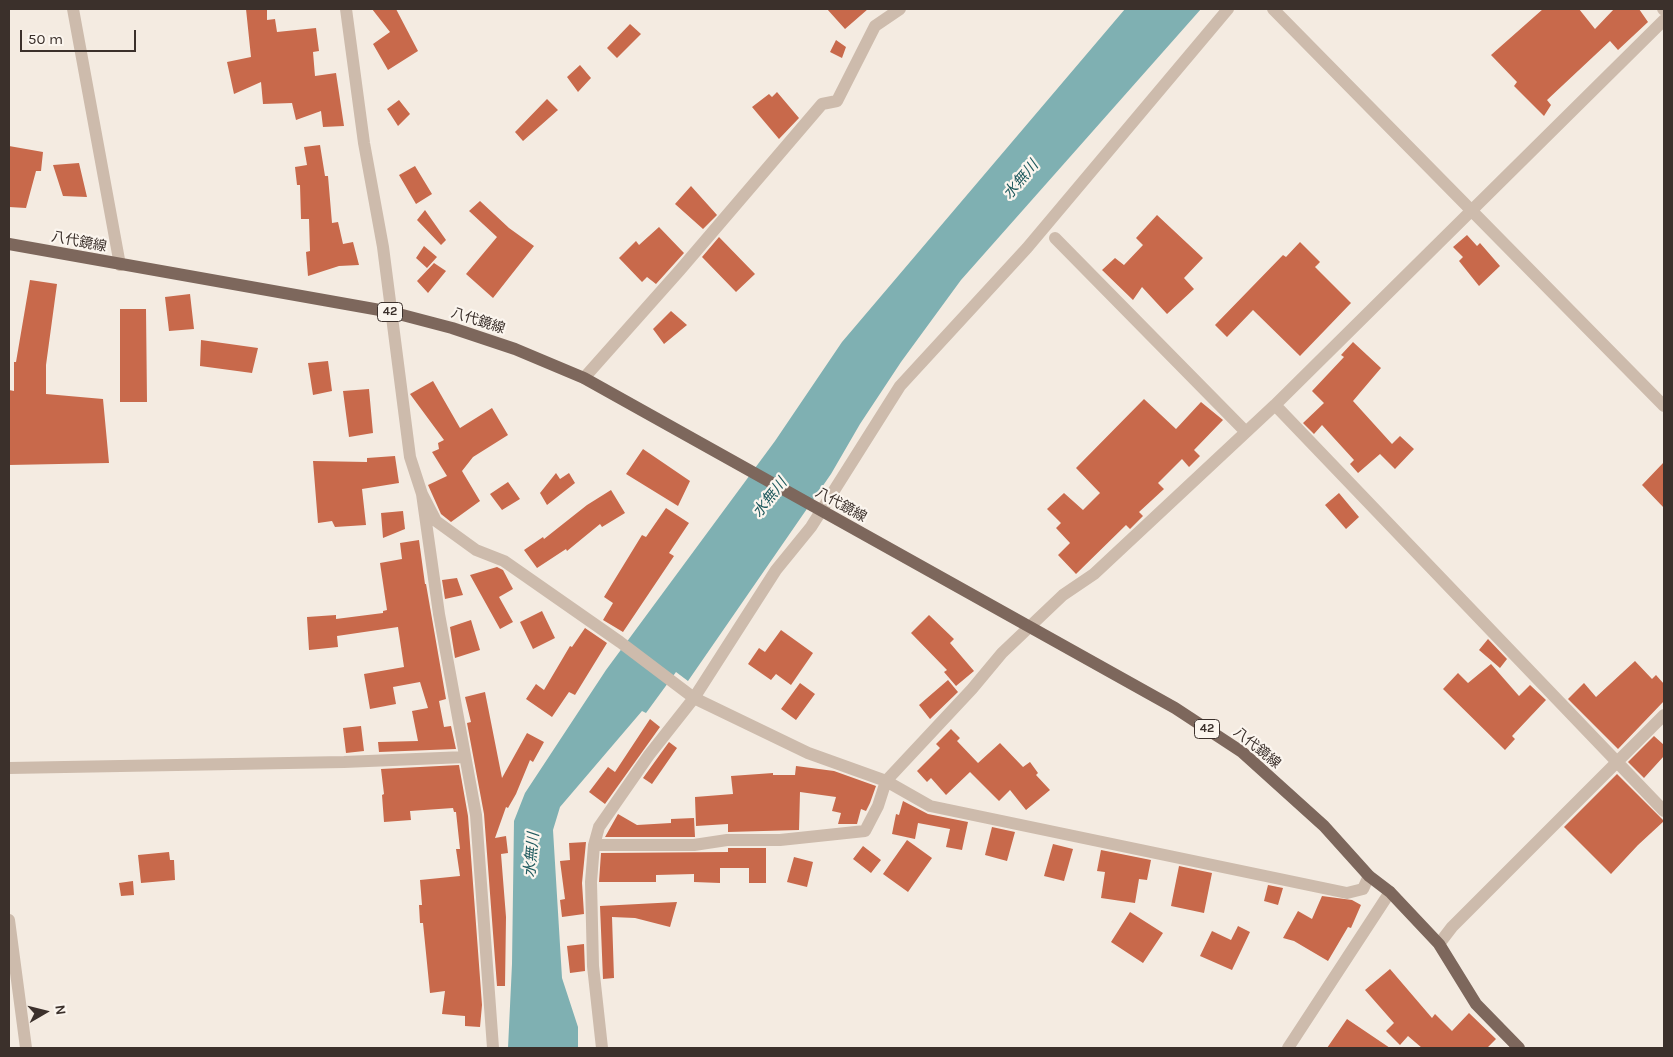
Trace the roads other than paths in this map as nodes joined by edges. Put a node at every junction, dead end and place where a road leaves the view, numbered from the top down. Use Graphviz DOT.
graph roads {
  1 [pos="73,9"];
  2 [pos="346,9"];
  3 [pos="900,9"];
  4 [pos="1228,9"];
  5 [pos="1273,9"];
  6 [pos="1664,20"];
  7 [pos="1473,210"];
  8 [pos="1055,238"];
  9 [pos="9,244"];
  10 [pos="120,265"];
  11 [pos="391,312"];
  12 [pos="584,378"];
  13 [pos="1275,405"];
  14 [pos="1664,406"];
  15 [pos="1245,431"];
  16 [pos="422,494"];
  17 [pos="819,510"];
  18 [pos="1030,628"];
  19 [pos="694,698"];
  20 [pos="1664,715"];
  21 [pos="465,757"];
  22 [pos="1618,761"];
  23 [pos="9,768"];
  24 [pos="886,781"];
  25 [pos="1664,811"];
  26 [pos="594,845"];
  27 [pos="1370,876"];
  28 [pos="1390,892"];
  29 [pos="9,920"];
  30 [pos="1439,944"];
  31 [pos="26,1048"];
  32 [pos="493,1048"];
  33 [pos="602,1048"];
  34 [pos="1288,1048"];
  35 [pos="1519,1048"];
  1 -- 10 [label="street"];
  2 -- 11 [label="street"];
  3 -- 12 [label="street"];
  4 -- 17 [label="street"];
  5 -- 7 [label="street"];
  6 -- 7 [label="street"];
  7 -- 13 [label="street"];
  7 -- 14 [label="street"];
  8 -- 15 [label="street"];
  9 -- 10 [label="main road, 八代鏡線 / 42"];
  10 -- 11 [label="main road, 八代鏡線 / 42"];
  11 -- 12 [label="main road, 八代鏡線 / 42"];
  11 -- 16 [label="street"];
  12 -- 17 [label="main road, 八代鏡線 / 42"];
  13 -- 15 [label="street"];
  13 -- 22 [label="street"];
  15 -- 18 [label="street"];
  16 -- 19 [label="street"];
  16 -- 21 [label="street"];
  17 -- 18 [label="main road, 八代鏡線 / 42"];
  17 -- 19 [label="street"];
  18 -- 24 [label="street"];
  18 -- 27 [label="main road, 八代鏡線 / 42"];
  19 -- 24 [label="street"];
  19 -- 26 [label="street"];
  20 -- 22 [label="street"];
  21 -- 23 [label="street"];
  21 -- 32 [label="street"];
  22 -- 25 [label="street"];
  22 -- 30 [label="street"];
  24 -- 26 [label="street"];
  24 -- 27 [label="street"];
  26 -- 33 [label="street"];
  27 -- 28 [label="main road, 八代鏡線 / 42"];
  28 -- 30 [label="main road, 八代鏡線 / 42"];
  28 -- 34 [label="street"];
  29 -- 31 [label="street"];
  30 -- 35 [label="main road, 八代鏡線 / 42"];
}
